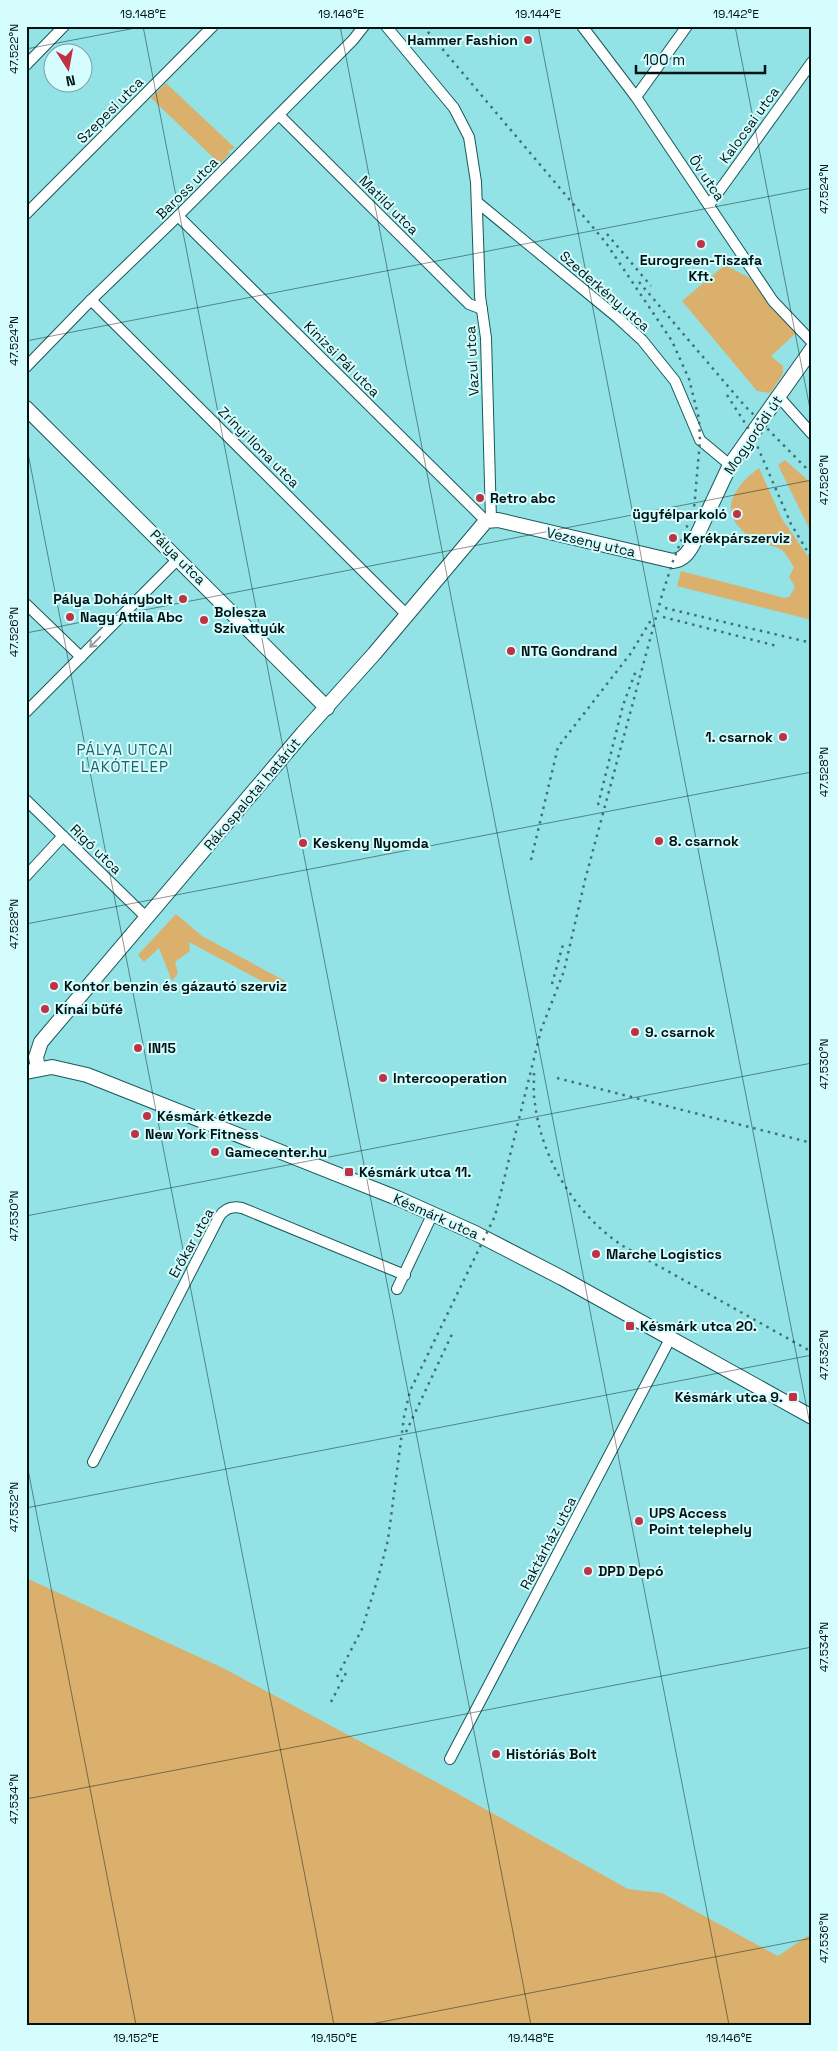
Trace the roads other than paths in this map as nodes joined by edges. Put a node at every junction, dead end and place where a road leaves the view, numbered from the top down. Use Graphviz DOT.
graph roads {
  1 [pos="64,26"];
  2 [pos="212,26"];
  3 [pos="364,26"];
  4 [pos="386,26"];
  5 [pos="687,26"];
  6 [pos="588,29"];
  7 [pos="812,62"];
  8 [pos="26,65"];
  9 [pos="636,97"];
  10 [pos="279,115"];
  11 [pos="476,202"];
  12 [pos="709,205"];
  13 [pos="26,214"];
  14 [pos="178,216"];
  15 [pos="91,300"];
  16 [pos="482,309"];
  17 [pos="812,342"];
  18 [pos="812,349"];
  19 [pos="26,367"];
  20 [pos="779,397"];
  21 [pos="26,408"];
  22 [pos="812,434"];
  23 [pos="730,465"];
  24 [pos="489,520"];
  25 [pos="689,552"];
  26 [pos="179,558"];
  27 [pos="26,604"];
  28 [pos="407,615"];
  29 [pos="80,657"];
  30 [pos="328,708"];
  31 [pos="26,712"];
  32 [pos="26,800"];
  33 [pos="63,836"];
  34 [pos="26,876"];
  35 [pos="147,918"];
  36 [pos="32,1070"];
  37 [pos="433,1213"];
  38 [pos="404,1275"];
  39 [pos="398,1289"];
  40 [pos="670,1339"];
  41 [pos="812,1417"];
  42 [pos="93,1462"];
  43 [pos="450,1759"];
  1 -- 8 [label="street"];
  2 -- 13 [label="street, Szepesi utca"];
  3 -- 10 [label="street, Baross utca"];
  4 -- 11 [label="street, Vazul utca"];
  5 -- 9 [label="street"];
  6 -- 9 [label="street, Öv utca"];
  7 -- 12 [label="street, Kalocsai utca"];
  9 -- 12 [label="street, Öv utca"];
  10 -- 14 [label="street, Baross utca"];
  10 -- 16 [label="street, Matild utca"];
  11 -- 16 [label="street, Vazul utca"];
  11 -- 23 [label="street, Szederkény utca"];
  12 -- 17 [label="street, Öv utca"];
  14 -- 15 [label="street, Baross utca"];
  14 -- 24 [label="street, Kinizsi Pál utca"];
  15 -- 19 [label="street, Baross utca"];
  15 -- 28 [label="street, Zrínyi Ilona utca"];
  16 -- 24 [label="street, Vazul utca"];
  18 -- 20 [label="street, Mogyoródi út"];
  20 -- 22 [label="street"];
  20 -- 23 [label="street, Mogyoródi út"];
  21 -- 26 [label="street, Pálya utca"];
  23 -- 25 [label="street, Mogyoródi út"];
  24 -- 25 [label="street, Vezseny utca"];
  24 -- 28 [label="street, Rákospalotai határút"];
  26 -- 29 [label="street, one-way"];
  26 -- 30 [label="street, Pálya utca"];
  27 -- 29 [label="street"];
  28 -- 30 [label="street, Rákospalotai határút"];
  29 -- 31 [label="street"];
  30 -- 35 [label="street, Rákospalotai határút"];
  32 -- 33 [label="street, Rigó utca"];
  33 -- 34 [label="street"];
  33 -- 35 [label="street, Rigó utca"];
  35 -- 36 [label="street, Rákospalotai határút"];
  36 -- 37 [label="street, Késmárk utca"];
  37 -- 38 [label="street"];
  37 -- 40 [label="street, Késmárk utca"];
  38 -- 39 [label="street"];
  38 -- 42 [label="street, Erőkar utca"];
  40 -- 41 [label="street, Késmárk utca"];
  40 -- 43 [label="street, Raktárház utca"];
}
